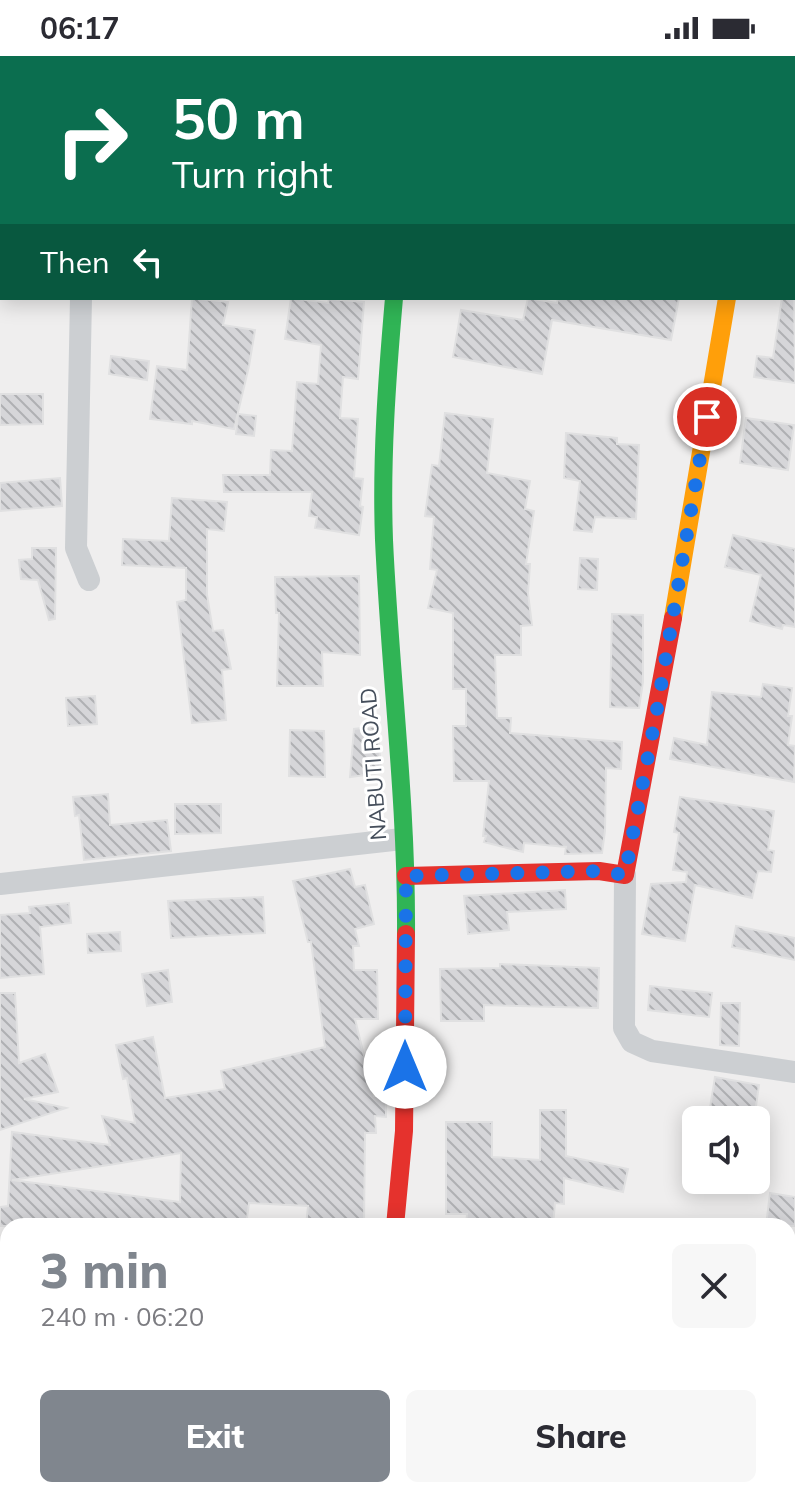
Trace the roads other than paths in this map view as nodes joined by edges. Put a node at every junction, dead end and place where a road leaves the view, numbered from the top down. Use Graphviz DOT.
graph roads {
  1 [pos="81,300"];
  2 [pos="394,300"];
  3 [pos="727,300"];
  4 [pos="89,580"];
  5 [pos="402,839"];
  6 [pos="625,875"];
  7 [pos="406,876"];
  8 [pos="0,884"];
  9 [pos="795,1072"];
  10 [pos="396,1218"];
  1 -- 4 [label="street"];
  2 -- 5 [label="street, NABUTI ROAD"];
  3 -- 6 [label="street"];
  5 -- 7 [label="street, NABUTI ROAD"];
  5 -- 8 [label="street"];
  6 -- 7 [label="street"];
  6 -- 9 [label="street"];
  7 -- 10 [label="street, NABUTI ROAD"];
}
